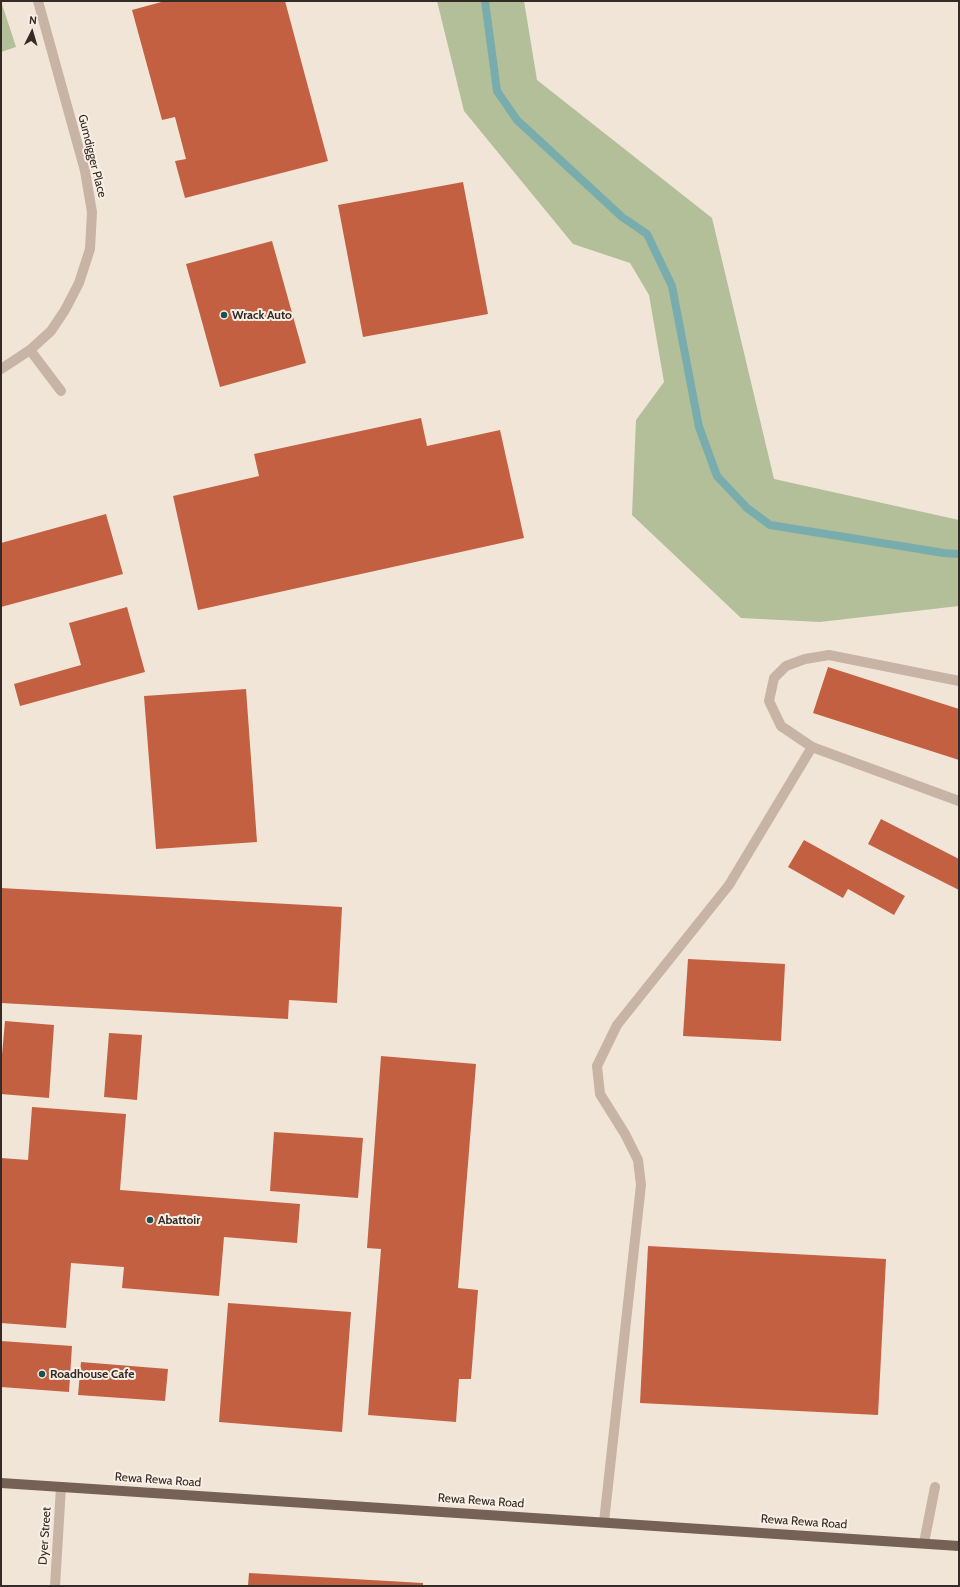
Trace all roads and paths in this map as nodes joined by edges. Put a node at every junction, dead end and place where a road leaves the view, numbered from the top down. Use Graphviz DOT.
graph roads {
  1 [pos="38,1"];
  2 [pos="30,350"];
  3 [pos="1,369"];
  4 [pos="61,391"];
  5 [pos="959,681"];
  6 [pos="812,747"];
  7 [pos="959,801"];
  8 [pos="1,1484"];
  9 [pos="61,1487"];
  10 [pos="935,1487"];
  11 [pos="604,1522"];
  12 [pos="924,1543"];
  13 [pos="959,1546"];
  14 [pos="55,1586"];
  1 -- 2 [label="street, Gumdigger Place"];
  2 -- 3 [label="street, Gumdigger Place"];
  2 -- 4 [label="street"];
  5 -- 6 [label="street"];
  6 -- 7 [label="street"];
  6 -- 11 [label="street"];
  8 -- 9 [label="main road, Rewa Rewa Road"];
  9 -- 11 [label="main road, Rewa Rewa Road"];
  9 -- 14 [label="street, Dyer Street"];
  10 -- 12 [label="street"];
  11 -- 12 [label="main road, Rewa Rewa Road"];
  12 -- 13 [label="main road, Rewa Rewa Road"];
}
